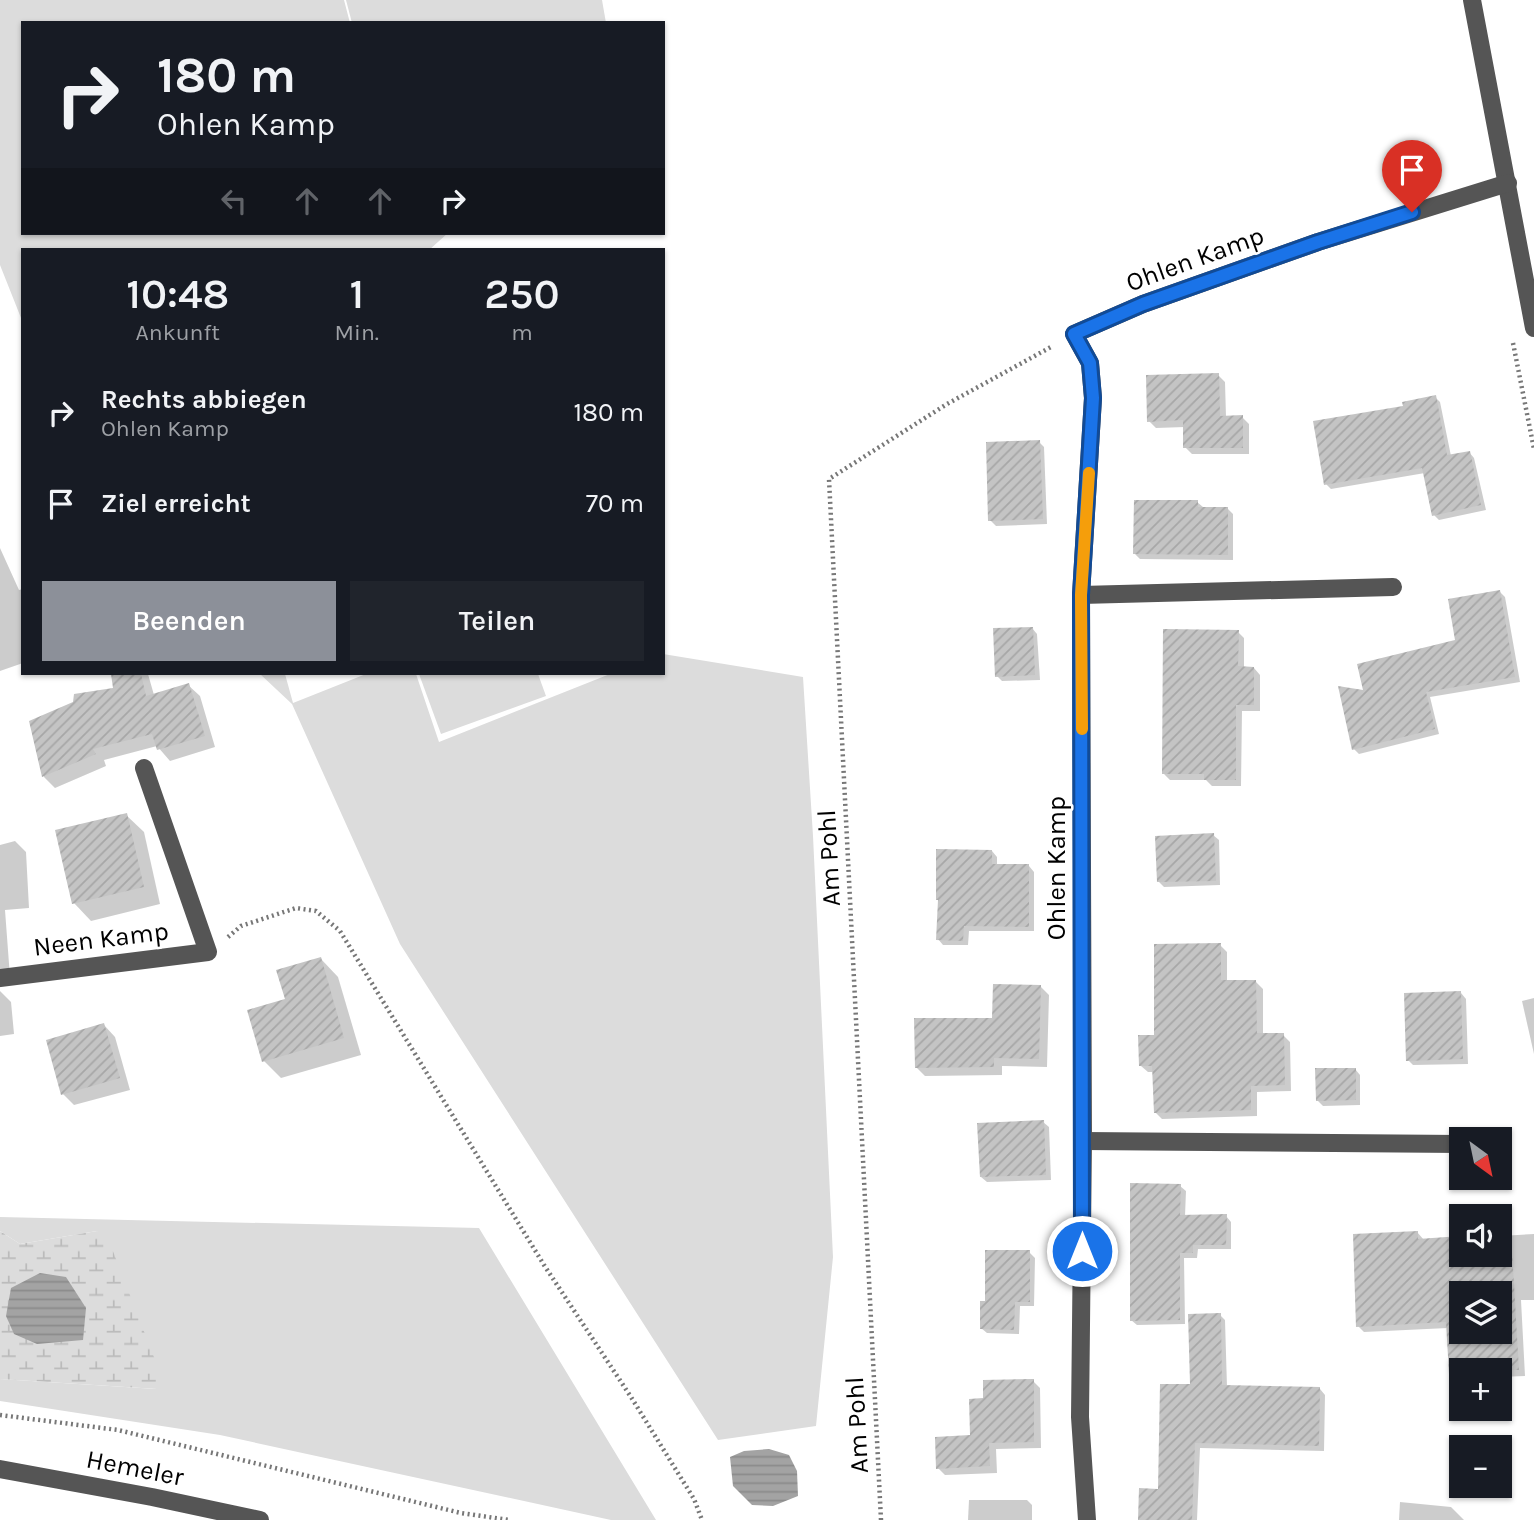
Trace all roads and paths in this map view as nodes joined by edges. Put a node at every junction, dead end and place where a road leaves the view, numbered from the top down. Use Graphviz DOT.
graph roads {
  1 [pos="1472,0"];
  2 [pos="1508,183"];
  3 [pos="1534,328"];
  4 [pos="1074,334"];
  5 [pos="1393,587"];
  6 [pos="1081,595"];
  7 [pos="144,768"];
  8 [pos="208,952"];
  9 [pos="0,978"];
  10 [pos="1083,1141"];
  11 [pos="1449,1144"];
  12 [pos="0,1415"];
  13 [pos="0,1469"];
  14 [pos="261,1520"];
  15 [pos="509,1520"];
  16 [pos="702,1520"];
  17 [pos="881,1520"];
  18 [pos="1087,1520"];
  1 -- 2 [label="street"];
  2 -- 3 [label="street"];
  2 -- 4 [label="street, Ohlen Kamp"];
  4 -- 6 [label="street, Ohlen Kamp"];
  4 -- 17 [label="path, Am Pohl"];
  5 -- 6 [label="street"];
  6 -- 10 [label="street, Ohlen Kamp"];
  7 -- 8 [label="street"];
  8 -- 9 [label="street, Neen Kamp"];
  8 -- 16 [label="path"];
  10 -- 11 [label="street"];
  10 -- 18 [label="street, Ohlen Kamp"];
  12 -- 15 [label="path"];
  13 -- 14 [label="street, Hemeler"];
}
